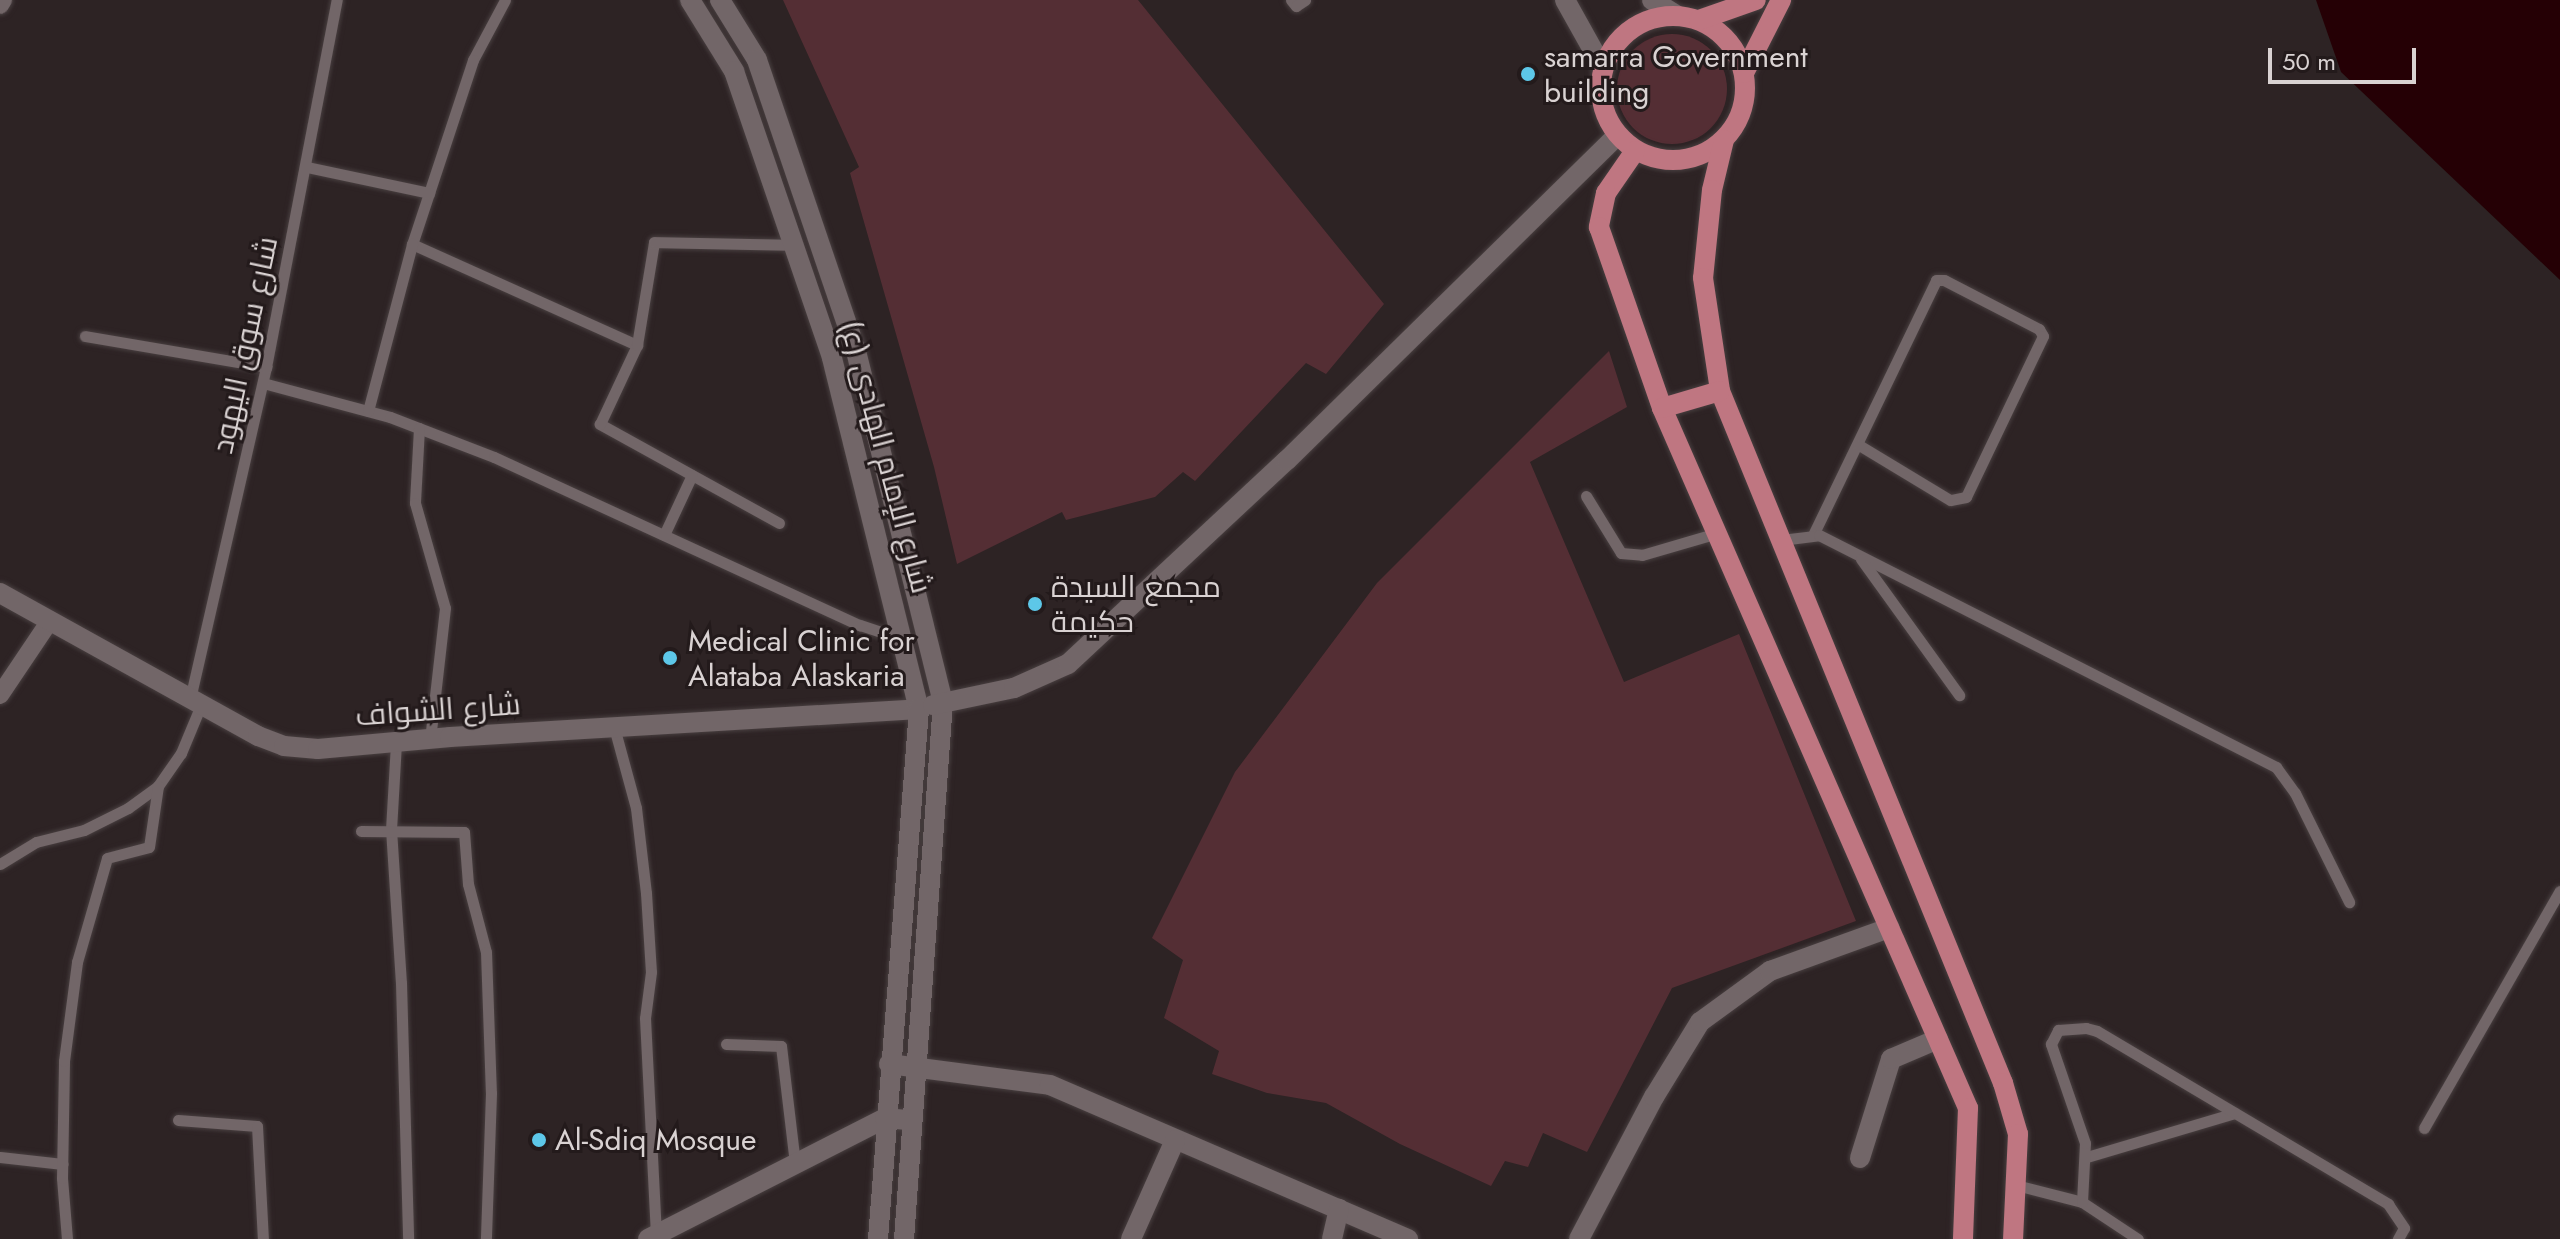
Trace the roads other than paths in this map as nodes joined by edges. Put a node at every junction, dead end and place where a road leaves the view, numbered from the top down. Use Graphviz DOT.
graph roads {
  1 [pos="337,0"];
  2 [pos="505,0"];
  3 [pos="690,0"];
  4 [pos="720,0"];
  5 [pos="1291,0"];
  6 [pos="1305,0"];
  7 [pos="1565,0"];
  8 [pos="1652,0"];
  9 [pos="1756,0"];
  10 [pos="1781,0"];
  11 [pos="1676,15"];
  12 [pos="1699,20"];
  13 [pos="1603,68"];
  14 [pos="1744,73"];
  15 [pos="1617,136"];
  16 [pos="1724,140"];
  17 [pos="1635,151"];
  18 [pos="307,167"];
  19 [pos="429,193"];
  20 [pos="412,244"];
  21 [pos="796,245"];
  22 [pos="85,336"];
  23 [pos="637,345"];
  24 [pos="266,367"];
  25 [pos="263,383"];
  26 [pos="1720,391"];
  27 [pos="1662,408"];
  28 [pos="368,411"];
  29 [pos="419,428"];
  30 [pos="1859,445"];
  31 [pos="692,475"];
  32 [pos="1586,496"];
  33 [pos="779,523"];
  34 [pos="1717,533"];
  35 [pos="664,535"];
  36 [pos="1813,535"];
  37 [pos="1781,540"];
  38 [pos="1859,555"];
  39 [pos="0,593"];
  40 [pos="49,622"];
  41 [pos="902,639"];
  42 [pos="0,695"];
  43 [pos="1959,695"];
  44 [pos="196,702"];
  45 [pos="943,702"];
  46 [pos="919,709"];
  47 [pos="614,727"];
  48 [pos="430,739"];
  49 [pos="396,743"];
  50 [pos="158,786"];
  51 [pos="391,829"];
  52 [pos="361,831"];
  53 [pos="0,864"];
  54 [pos="2560,891"];
  55 [pos="2349,902"];
  56 [pos="1889,928"];
  57 [pos="1938,1039"];
  58 [pos="726,1044"];
  59 [pos="889,1064"];
  60 [pos="915,1068"];
  61 [pos="2235,1113"];
  62 [pos="885,1118"];
  63 [pos="178,1120"];
  64 [pos="910,1120"];
  65 [pos="2424,1128"];
  66 [pos="1175,1140"];
  67 [pos="0,1157"];
  68 [pos="2087,1157"];
  69 [pos="1860,1158"];
  70 [pos="63,1164"];
  71 [pos="795,1164"];
  72 [pos="2016,1185"];
  73 [pos="2082,1202"];
  74 [pos="1339,1209"];
  75 [pos="652,1237"];
  76 [pos="67,1239"];
  77 [pos="263,1239"];
  78 [pos="408,1239"];
  79 [pos="486,1239"];
  80 [pos="878,1239"];
  81 [pos="904,1239"];
  82 [pos="1131,1239"];
  83 [pos="1332,1239"];
  84 [pos="1408,1239"];
  85 [pos="1579,1239"];
  86 [pos="1963,1239"];
  87 [pos="2013,1239"];
  88 [pos="2138,1239"];
  89 [pos="2398,1239"];
  1 -- 18 [label="lane, شارع سوق اليهود"];
  2 -- 19 [label="lane"];
  3 -- 21 [label="main road, شارع الإمام الهادی (ع)"];
  4 -- 45 [label="main road, شارع الإمام الهادی (ع)"];
  5 -- 6 [label="lane"];
  7 -- 13 [label="main road"];
  8 -- 11 [label="main road"];
  9 -- 12 [label="main road"];
  10 -- 14 [label="main road"];
  11 -- 12 [label="main road"];
  11 -- 13 [label="main road"];
  12 -- 14 [label="main road"];
  13 -- 15 [label="main road"];
  14 -- 16 [label="main road"];
  15 -- 17 [label="main road"];
  15 -- 45 [label="main road, شارع الشواف"];
  16 -- 17 [label="main road"];
  16 -- 26 [label="main road"];
  17 -- 27 [label="main road"];
  18 -- 19 [label="lane"];
  18 -- 24 [label="lane, شارع سوق اليهود"];
  19 -- 20 [label="lane"];
  20 -- 23 [label="lane"];
  20 -- 28 [label="lane"];
  21 -- 23 [label="lane"];
  21 -- 41 [label="main road, شارع الإمام الهادی (ع)"];
  22 -- 24 [label="lane"];
  23 -- 31 [label="lane"];
  24 -- 25 [label="lane, شارع سوق اليهود"];
  25 -- 28 [label="lane"];
  25 -- 44 [label="lane, شارع سوق اليهود"];
  26 -- 27 [label="main road"];
  26 -- 37 [label="main road"];
  27 -- 34 [label="main road"];
  28 -- 29 [label="lane"];
  29 -- 35 [label="lane"];
  29 -- 48 [label="lane"];
  30 -- 30 [label="lane"];
  30 -- 36 [label="lane"];
  31 -- 33 [label="lane"];
  31 -- 35 [label="lane"];
  32 -- 34 [label="lane"];
  34 -- 56 [label="main road"];
  35 -- 41 [label="lane"];
  36 -- 37 [label="lane"];
  36 -- 38 [label="lane"];
  37 -- 72 [label="main road"];
  38 -- 43 [label="lane"];
  38 -- 55 [label="lane"];
  39 -- 40 [label="main road, شارع الشواف"];
  40 -- 42 [label="street"];
  40 -- 44 [label="main road, شارع الشواف"];
  41 -- 46 [label="main road, شارع الإمام الهادی (ع)"];
  44 -- 49 [label="main road, شارع الشواف"];
  44 -- 50 [label="lane, شارع سوق اليهود"];
  45 -- 46 [label="main road, شارع الشواف"];
  45 -- 60 [label="main road, شارع الإمام الهادی (ع)"];
  46 -- 47 [label="main road, شارع الشواف"];
  46 -- 59 [label="main road, شارع الإمام الهادی (ع)"];
  47 -- 48 [label="main road, شارع الشواف"];
  47 -- 75 [label="lane"];
  48 -- 49 [label="main road, شارع الشواف"];
  49 -- 51 [label="lane"];
  50 -- 53 [label="lane"];
  50 -- 70 [label="lane"];
  51 -- 52 [label="lane"];
  51 -- 78 [label="lane"];
  51 -- 79 [label="lane"];
  54 -- 65 [label="lane"];
  56 -- 57 [label="main road"];
  56 -- 85 [label="main road"];
  57 -- 69 [label="main road"];
  57 -- 86 [label="main road"];
  58 -- 71 [label="lane"];
  59 -- 60 [label="main road"];
  59 -- 62 [label="main road, شارع الإمام الهادی (ع)"];
  60 -- 64 [label="main road, شارع الإمام الهادی (ع)"];
  60 -- 66 [label="main road"];
  61 -- 68 [label="lane"];
  61 -- 68 [label="lane"];
  61 -- 89 [label="lane"];
  62 -- 64 [label="main road"];
  62 -- 71 [label="main road"];
  62 -- 80 [label="main road, شارع الإمام الهادی (ع)"];
  63 -- 77 [label="lane"];
  64 -- 81 [label="main road, شارع الإمام الهادی (ع)"];
  66 -- 74 [label="main road"];
  66 -- 82 [label="main road"];
  67 -- 70 [label="lane"];
  68 -- 73 [label="lane"];
  70 -- 76 [label="lane"];
  71 -- 75 [label="main road"];
  72 -- 73 [label="lane"];
  72 -- 87 [label="main road"];
  73 -- 88 [label="lane"];
  74 -- 83 [label="main road"];
  74 -- 84 [label="main road"];
}
